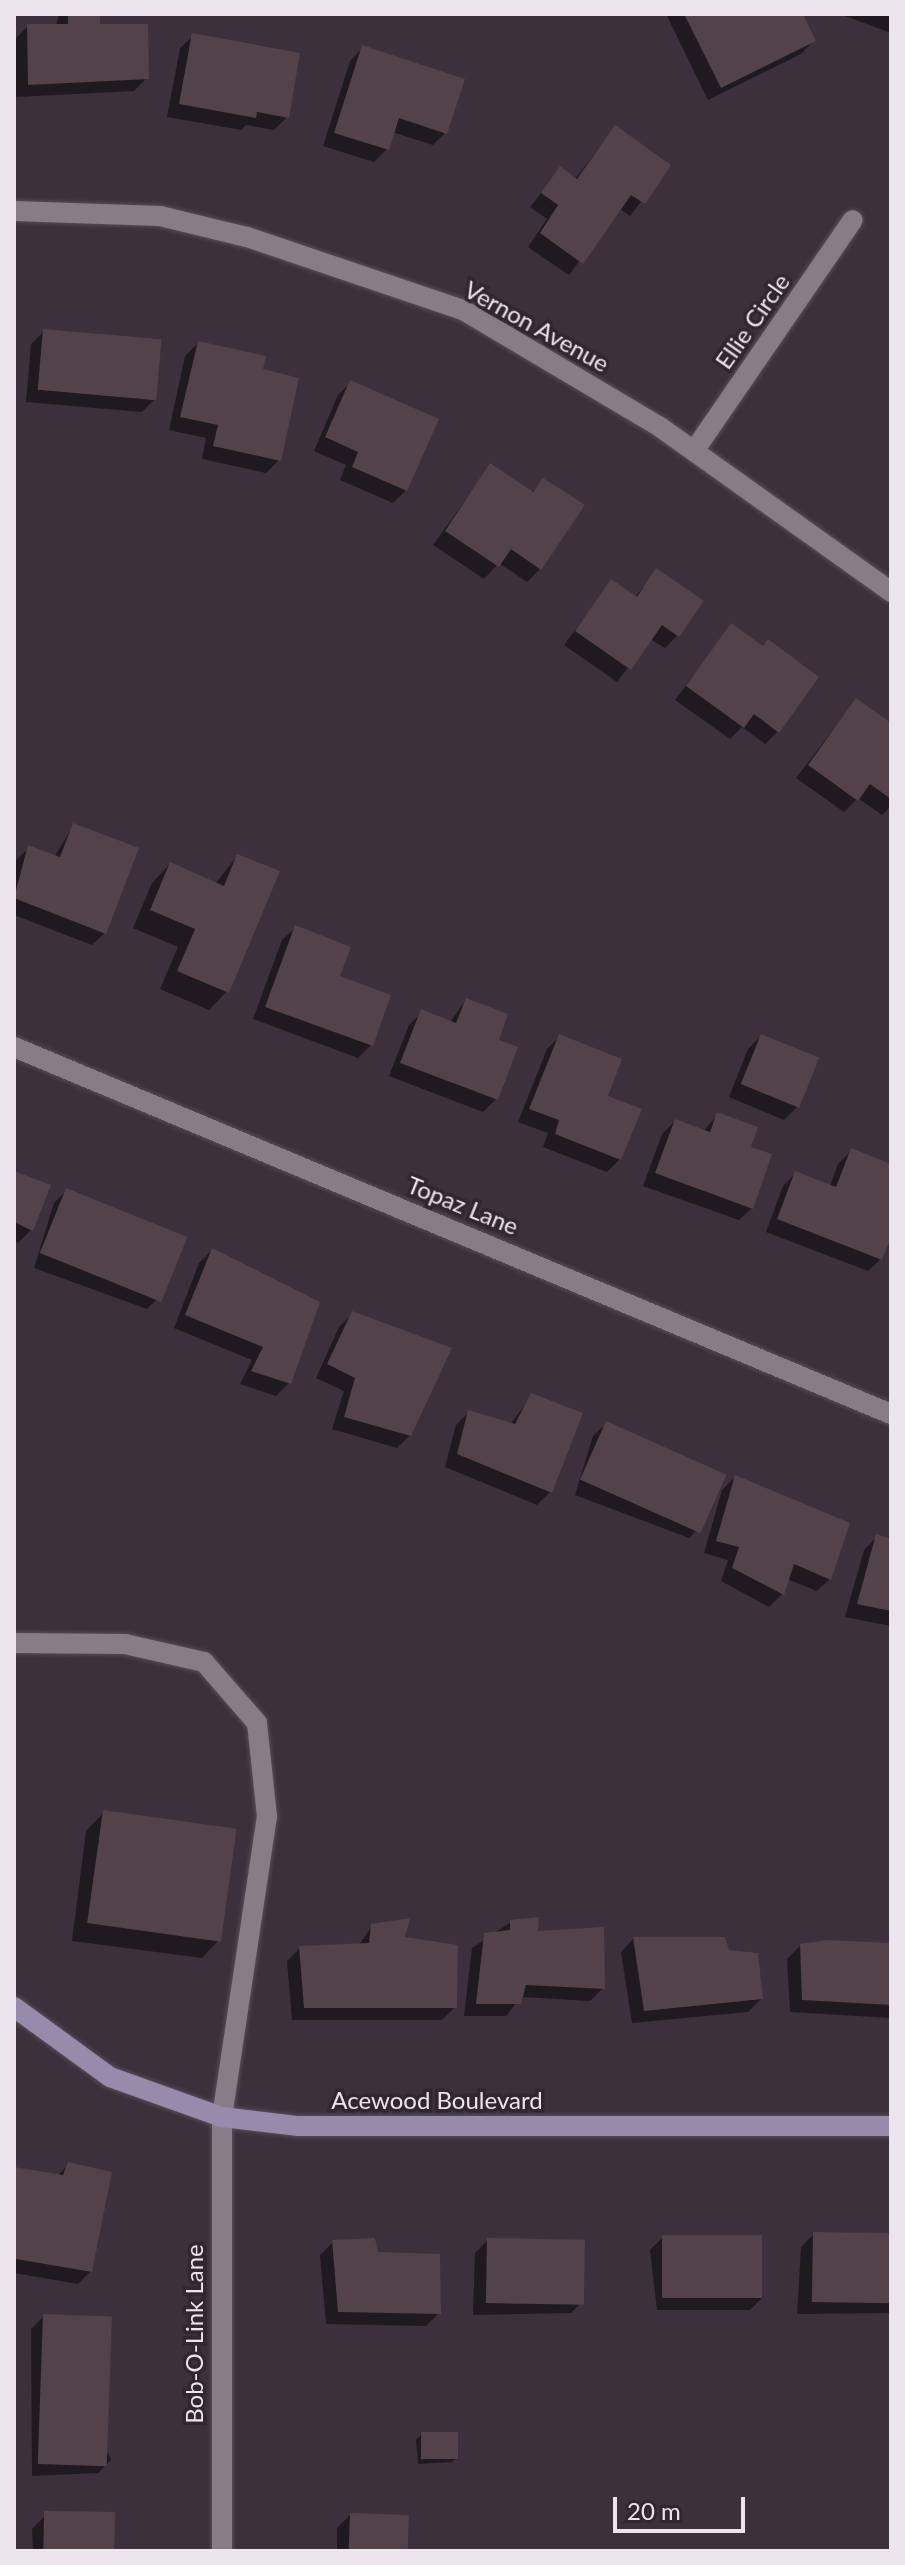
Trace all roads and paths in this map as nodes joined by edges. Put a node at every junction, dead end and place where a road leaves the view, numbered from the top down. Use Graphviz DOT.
graph roads {
  1 [pos="14,211"];
  2 [pos="853,220"];
  3 [pos="694,451"];
  4 [pos="891,592"];
  5 [pos="14,1047"];
  6 [pos="891,1414"];
  7 [pos="14,1643"];
  8 [pos="14,2007"];
  9 [pos="222,2117"];
  10 [pos="891,2126"];
  11 [pos="222,2551"];
  1 -- 3 [label="street, Vernon Avenue"];
  2 -- 3 [label="street, Ellie Circle"];
  3 -- 4 [label="street, Vernon Avenue"];
  5 -- 6 [label="street, Topaz Lane"];
  7 -- 9 [label="street, Bob-O-Link Lane"];
  8 -- 9 [label="street, Acewood Boulevard"];
  9 -- 10 [label="street, Acewood Boulevard"];
  9 -- 11 [label="street, Bob-O-Link Lane"];
}
